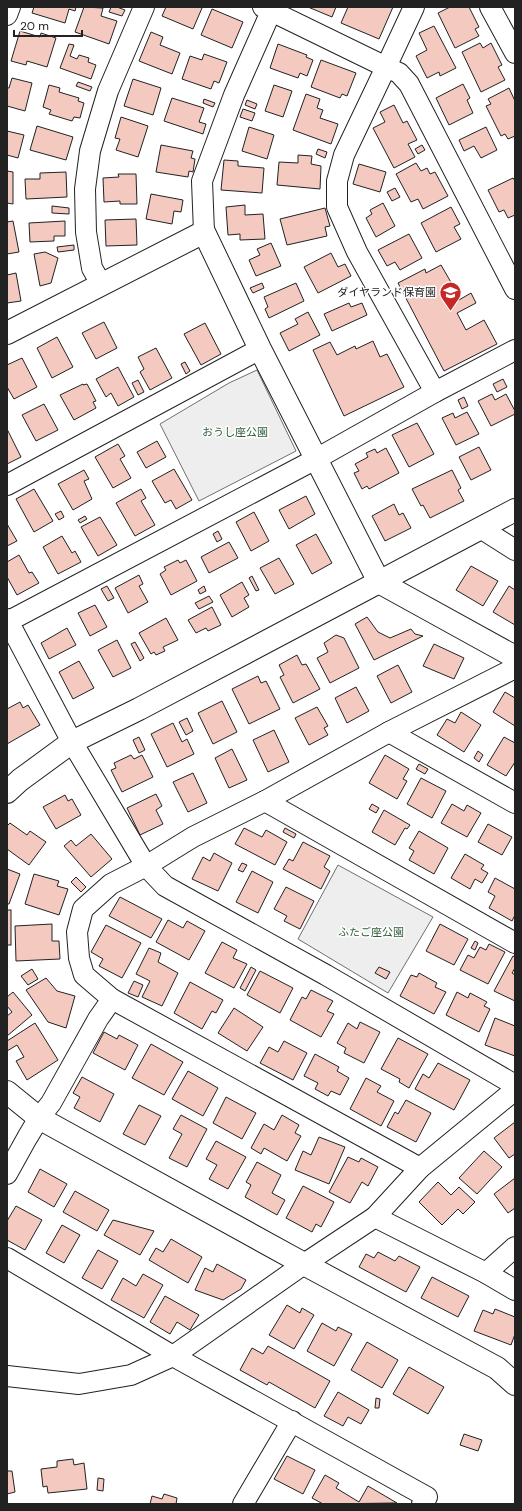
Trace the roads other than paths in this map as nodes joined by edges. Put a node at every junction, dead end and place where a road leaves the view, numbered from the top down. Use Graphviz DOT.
graph roads {
  1 [pos="10,7"];
  2 [pos="144,7"];
  3 [pos="414,7"];
  4 [pos="490,7"];
  5 [pos="269,8"];
  6 [pos="7,15"];
  7 [pos="515,53"];
  8 [pos="386,67"];
  9 [pos="204,232"];
  10 [pos="101,284"];
  11 [pos="515,289"];
  12 [pos="7,333"];
  13 [pos="260,349"];
  14 [pos="515,350"];
  15 [pos="435,392"];
  16 [pos="316,459"];
  17 [pos="7,485"];
  18 [pos="515,510"];
  19 [pos="482,529"];
  20 [pos="515,550"];
  21 [pos="379,582"];
  22 [pos="7,621"];
  23 [pos="515,657"];
  24 [pos="515,668"];
  25 [pos="390,732"];
  26 [pos="72,742"];
  27 [pos="7,792"];
  28 [pos="265,801"];
  29 [pos="515,803"];
  30 [pos="146,866"];
  31 [pos="515,943"];
  32 [pos="112,999"];
  33 [pos="515,1085"];
  34 [pos="515,1090"];
  35 [pos="7,1092"];
  36 [pos="39,1118"];
  37 [pos="420,1168"];
  38 [pos="7,1174"];
  39 [pos="375,1218"];
  40 [pos="515,1247"];
  41 [pos="7,1258"];
  42 [pos="304,1264"];
  43 [pos="486,1273"];
  44 [pos="515,1290"];
  45 [pos="173,1356"];
  46 [pos="7,1376"];
  47 [pos="515,1384"];
  48 [pos="292,1421"];
  49 [pos="243,1504"];
  50 [pos="422,1504"];
  1 -- 6 [label="street"];
  2 -- 10 [label="street"];
  3 -- 8 [label="street"];
  4 -- 7 [label="street"];
  5 -- 8 [label="street"];
  5 -- 9 [label="street"];
  8 -- 11 [label="street"];
  8 -- 15 [label="street"];
  9 -- 10 [label="street"];
  9 -- 13 [label="street"];
  10 -- 12 [label="street"];
  13 -- 16 [label="street"];
  13 -- 17 [label="street"];
  14 -- 15 [label="street"];
  15 -- 16 [label="street"];
  16 -- 21 [label="street"];
  16 -- 22 [label="street"];
  18 -- 19 [label="street"];
  19 -- 20 [label="street"];
  19 -- 21 [label="street"];
  21 -- 23 [label="street"];
  21 -- 26 [label="street"];
  22 -- 26 [label="street"];
  24 -- 25 [label="street"];
  25 -- 28 [label="street"];
  25 -- 29 [label="street"];
  26 -- 27 [label="street"];
  26 -- 30 [label="street"];
  28 -- 30 [label="street"];
  28 -- 31 [label="street"];
  30 -- 32 [label="street"];
  30 -- 33 [label="street"];
  32 -- 36 [label="street"];
  32 -- 37 [label="street"];
  34 -- 37 [label="street"];
  35 -- 36 [label="street"];
  36 -- 38 [label="street"];
  36 -- 42 [label="street"];
  37 -- 39 [label="street"];
  39 -- 42 [label="street"];
  39 -- 43 [label="street"];
  40 -- 43 [label="street"];
  41 -- 45 [label="street"];
  42 -- 45 [label="street"];
  42 -- 47 [label="street"];
  43 -- 44 [label="street"];
  45 -- 46 [label="street"];
  45 -- 48 [label="street"];
  48 -- 49 [label="street"];
  48 -- 50 [label="street"];
}
